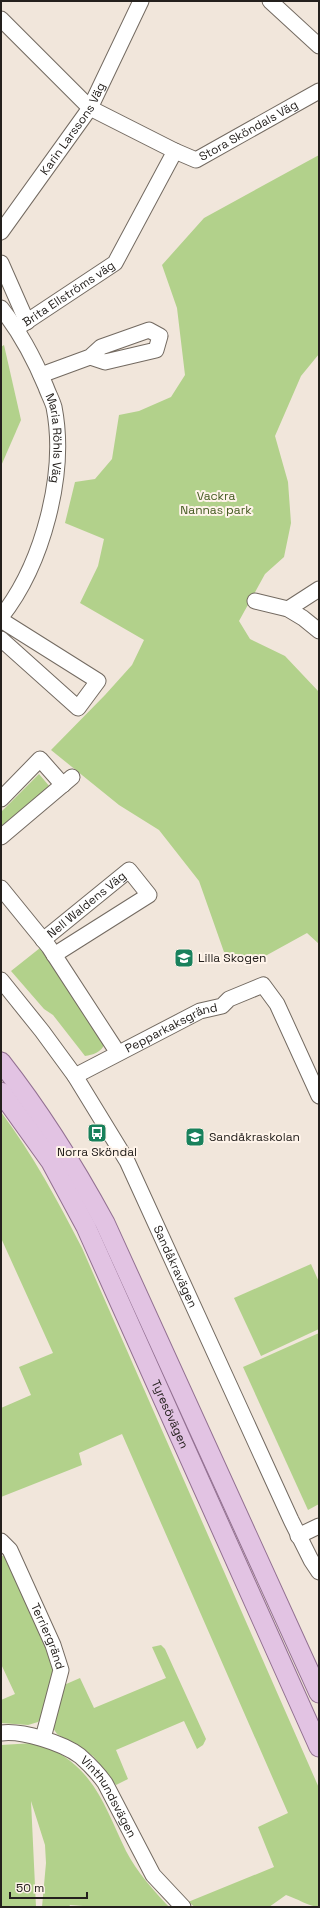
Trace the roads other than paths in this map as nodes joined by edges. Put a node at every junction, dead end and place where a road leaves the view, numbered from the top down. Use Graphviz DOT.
graph roads {
  1 [pos="141,1"];
  2 [pos="150,1"];
  3 [pos="270,1"];
  4 [pos="1,19"];
  5 [pos="133,19"];
  6 [pos="319,46"];
  7 [pos="319,91"];
  8 [pos="90,108"];
  9 [pos="175,151"];
  10 [pos="1,232"];
  11 [pos="1,263"];
  12 [pos="1,308"];
  13 [pos="22,325"];
  14 [pos="90,357"];
  15 [pos="41,375"];
  16 [pos="319,588"];
  17 [pos="255,601"];
  18 [pos="319,604"];
  19 [pos="288,609"];
  20 [pos="1,617"];
  21 [pos="1,620"];
  22 [pos="319,631"];
  23 [pos="1,639"];
  24 [pos="1,799"];
  25 [pos="1,837"];
  26 [pos="1,888"];
  27 [pos="43,940"];
  28 [pos="54,955"];
  29 [pos="1,980"];
  30 [pos="118,1053"];
  31 [pos="1,1062"];
  32 [pos="75,1076"];
  33 [pos="1,1092"];
  34 [pos="319,1096"];
  35 [pos="319,1526"];
  36 [pos="298,1536"];
  37 [pos="1,1541"];
  38 [pos="319,1572"];
  39 [pos="319,1693"];
  40 [pos="1,1733"];
  41 [pos="43,1738"];
  42 [pos="319,1747"];
  43 [pos="183,1907"];
  1 -- 5 [label="street, Karin Larssons Väg"];
  2 -- 5 [label="street, Karin Larssons Väg"];
  3 -- 6 [label="street"];
  4 -- 8 [label="street, Stora Sköndals Väg"];
  5 -- 8 [label="street, Karin Larssons Väg"];
  7 -- 9 [label="street, Stora Sköndals Väg"];
  8 -- 9 [label="street, Stora Sköndals Väg"];
  8 -- 10 [label="street, Karin Larssons Väg"];
  9 -- 13 [label="street, Brita Ellströms väg"];
  11 -- 13 [label="street"];
  12 -- 13 [label="street"];
  13 -- 15 [label="street, Maria Röhls Väg"];
  14 -- 15 [label="street"];
  15 -- 20 [label="street, Maria Röhls Väg"];
  16 -- 18 [label="street"];
  16 -- 19 [label="street"];
  17 -- 19 [label="street"];
  19 -- 22 [label="street"];
  21 -- 23 [label="street"];
  24 -- 25 [label="street"];
  26 -- 27 [label="street"];
  27 -- 28 [label="street"];
  27 -- 28 [label="street, Nell Waldens Väg"];
  28 -- 30 [label="street"];
  29 -- 32 [label="street, Sandåkravägen"];
  30 -- 32 [label="street, Pepparkaksgränd"];
  30 -- 34 [label="street, Pepparkaksgränd"];
  31 -- 39 [label="main road, Tyresövägen"];
  32 -- 36 [label="street, Sandåkravägen"];
  33 -- 42 [label="main road, Tyresövägen"];
  35 -- 36 [label="street"];
  36 -- 38 [label="street, Sandåkravägen"];
  37 -- 41 [label="street, Terriergränd"];
  40 -- 41 [label="street, Vinthundsvägen"];
  41 -- 43 [label="street, Vinthundsvägen"];
}
